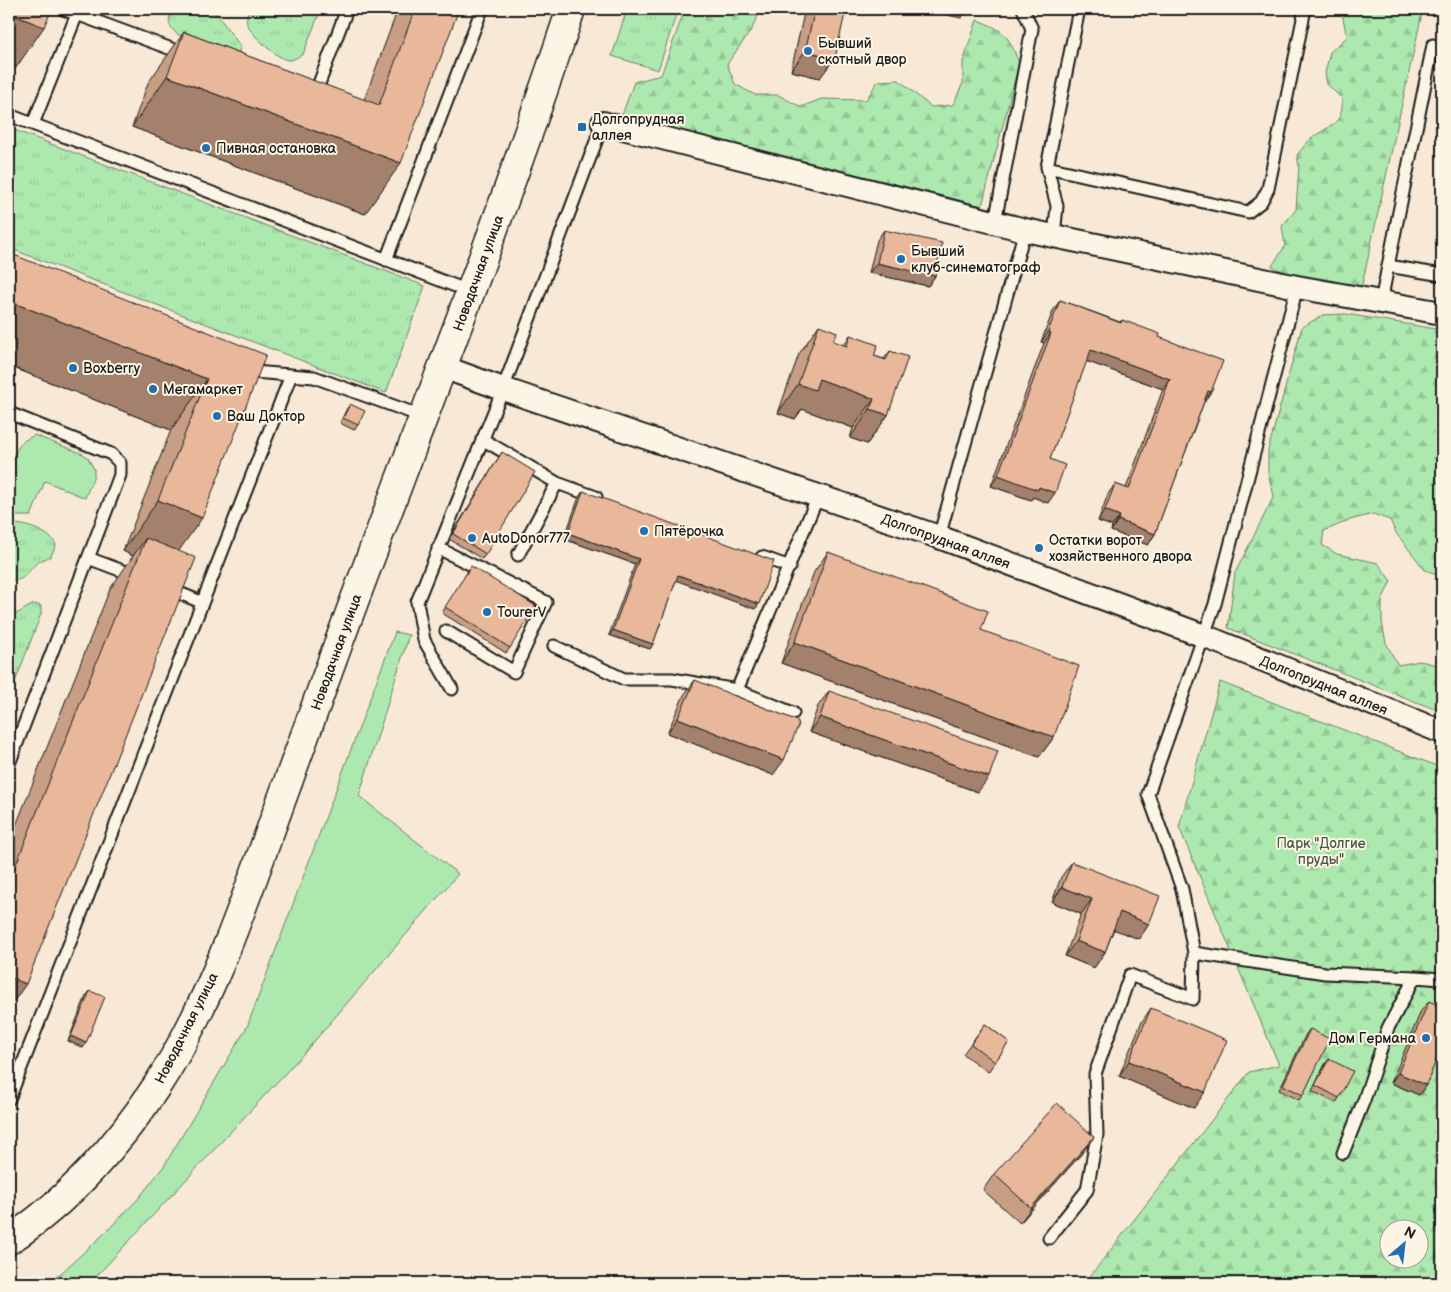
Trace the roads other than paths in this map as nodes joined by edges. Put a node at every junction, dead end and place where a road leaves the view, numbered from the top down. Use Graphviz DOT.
graph roads {
  1 [pos="63,9"];
  2 [pos="347,9"];
  3 [pos="482,9"];
  4 [pos="571,9"];
  5 [pos="1023,9"];
  6 [pos="1079,9"];
  7 [pos="1305,9"];
  8 [pos="77,14"];
  9 [pos="1442,47"];
  10 [pos="198,59"];
  11 [pos="300,97"];
  12 [pos="9,115"];
  13 [pos="603,123"];
  14 [pos="33,124"];
  15 [pos="1047,167"];
  16 [pos="995,222"];
  17 [pos="1025,230"];
  18 [pos="1054,236"];
  19 [pos="386,260"];
  20 [pos="1388,266"];
  21 [pos="1442,275"];
  22 [pos="1297,287"];
  23 [pos="471,292"];
  24 [pos="1381,302"];
  25 [pos="1442,312"];
  26 [pos="236,365"];
  27 [pos="443,367"];
  28 [pos="291,375"];
  29 [pos="502,389"];
  30 [pos="9,413"];
  31 [pos="424,418"];
  32 [pos="482,439"];
  33 [pos="557,483"];
  34 [pos="818,496"];
  35 [pos="604,500"];
  36 [pos="939,537"];
  37 [pos="438,548"];
  38 [pos="752,554"];
  39 [pos="518,555"];
  40 [pos="88,558"];
  41 [pos="790,567"];
  42 [pos="201,602"];
  43 [pos="446,631"];
  44 [pos="1204,636"];
  45 [pos="554,646"];
  46 [pos="452,689"];
  47 [pos="738,690"];
  48 [pos="792,713"];
  49 [pos="1442,732"];
  50 [pos="9,764"];
  51 [pos="1194,953"];
  52 [pos="1415,977"];
  53 [pos="1442,979"];
  54 [pos="13,1076"];
  55 [pos="9,1099"];
  56 [pos="1343,1153"];
  57 [pos="1049,1238"];
  58 [pos="9,1240"];
  1 -- 8 [label="lane"];
  2 -- 11 [label="lane"];
  3 -- 19 [label="lane"];
  4 -- 23 [label="street, Новодачная улица"];
  5 -- 16 [label="lane"];
  6 -- 15 [label="lane"];
  7 -- 15 [label="lane"];
  8 -- 10 [label="lane"];
  8 -- 14 [label="lane"];
  9 -- 20 [label="lane"];
  12 -- 14 [label="lane"];
  13 -- 16 [label="street"];
  13 -- 29 [label="lane"];
  14 -- 19 [label="lane"];
  15 -- 18 [label="lane"];
  16 -- 17 [label="street"];
  17 -- 18 [label="street"];
  17 -- 36 [label="lane"];
  18 -- 22 [label="street"];
  19 -- 23 [label="lane"];
  20 -- 21 [label="lane"];
  20 -- 24 [label="lane"];
  22 -- 24 [label="street"];
  22 -- 44 [label="lane"];
  23 -- 27 [label="street, Новодачная улица"];
  24 -- 25 [label="street"];
  26 -- 28 [label="lane"];
  27 -- 29 [label="street, Долгопрудная аллея"];
  27 -- 31 [label="street, Новодачная улица"];
  28 -- 31 [label="lane"];
  28 -- 42 [label="lane"];
  29 -- 32 [label="lane"];
  29 -- 34 [label="street, Долгопрудная аллея"];
  30 -- 40 [label="lane"];
  31 -- 58 [label="street, Новодачная улица"];
  32 -- 33 [label="lane"];
  32 -- 37 [label="lane"];
  33 -- 35 [label="lane"];
  33 -- 39 [label="lane"];
  34 -- 36 [label="street, Долгопрудная аллея"];
  34 -- 41 [label="lane"];
  36 -- 44 [label="street, Долгопрудная аллея"];
  37 -- 43 [label="lane"];
  37 -- 46 [label="lane"];
  38 -- 41 [label="lane"];
  40 -- 42 [label="lane"];
  40 -- 50 [label="lane"];
  41 -- 47 [label="lane"];
  42 -- 54 [label="lane"];
  44 -- 49 [label="street, Долгопрудная аллея"];
  44 -- 51 [label="lane"];
  45 -- 47 [label="lane"];
  47 -- 48 [label="lane"];
  51 -- 52 [label="lane"];
  51 -- 57 [label="lane"];
  52 -- 53 [label="lane"];
  52 -- 56 [label="lane"];
  54 -- 55 [label="lane"];
}
